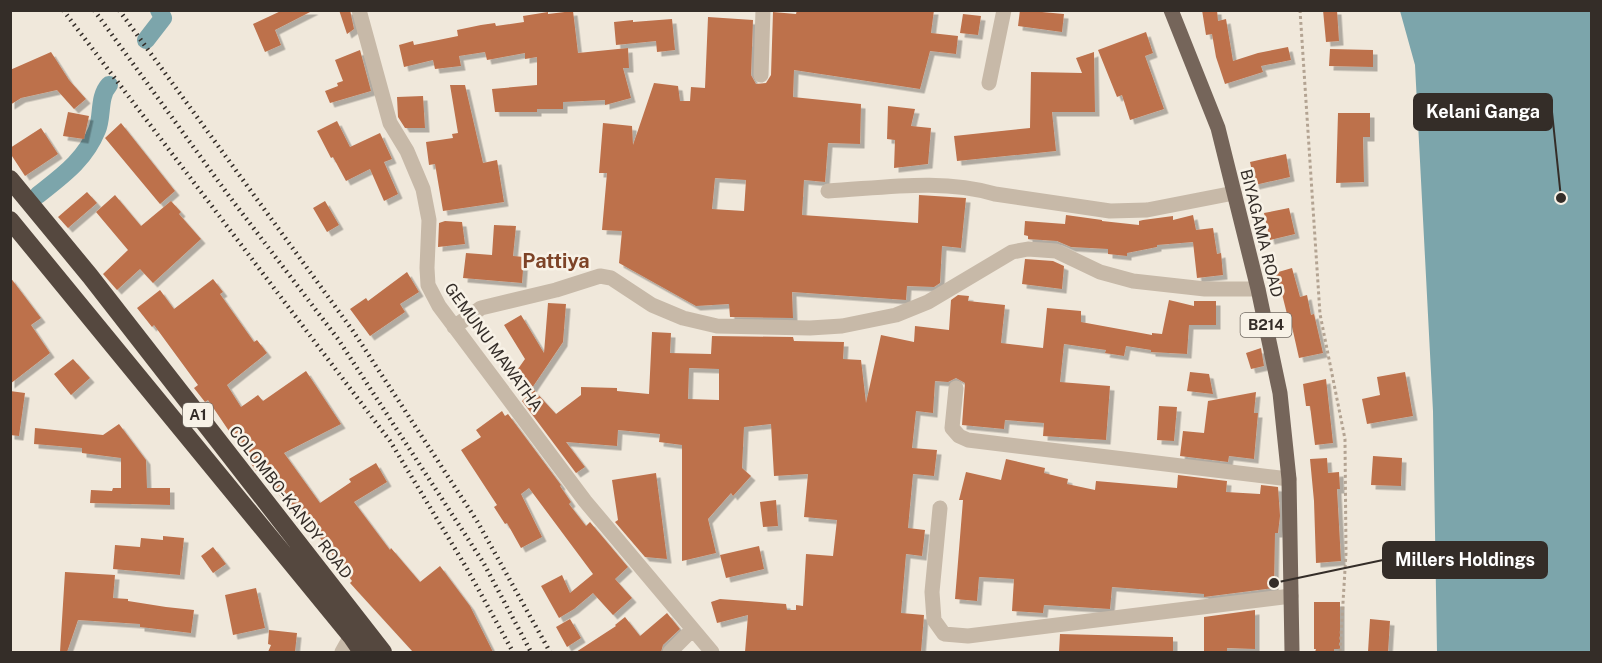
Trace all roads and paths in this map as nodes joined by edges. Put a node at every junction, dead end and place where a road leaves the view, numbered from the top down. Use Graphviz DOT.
graph roads {
  1 [pos="359,10"];
  2 [pos="763,10"];
  3 [pos="1004,10"];
  4 [pos="1172,10"];
  5 [pos="1300,10"];
  6 [pos="761,75"];
  7 [pos="989,84"];
  8 [pos="10,179"];
  9 [pos="828,191"];
  10 [pos="1234,193"];
  11 [pos="10,220"];
  12 [pos="1258,289"];
  13 [pos="454,327"];
  14 [pos="956,388"];
  15 [pos="1289,479"];
  16 [pos="940,508"];
  17 [pos="1290,596"];
  18 [pos="692,630"];
  19 [pos="351,636"];
  20 [pos="342,652"];
  21 [pos="362,652"];
  22 [pos="383,652"];
  23 [pos="670,652"];
  24 [pos="712,652"];
  25 [pos="1292,652"];
  26 [pos="1341,652"];
  1 -- 13 [label="street, GEMUNU MAWATHA"];
  2 -- 6 [label="street"];
  3 -- 7 [label="street"];
  4 -- 10 [label="main road, BIYAGAMA ROAD / B214"];
  5 -- 26 [label="path"];
  8 -- 22 [label="highway, COLOMBO-KANDY ROAD / A1"];
  9 -- 10 [label="street"];
  10 -- 12 [label="main road, BIYAGAMA ROAD / B214"];
  11 -- 19 [label="highway, A1"];
  12 -- 13 [label="street"];
  12 -- 15 [label="main road, BIYAGAMA ROAD / B214"];
  13 -- 18 [label="street, GEMUNU MAWATHA"];
  14 -- 15 [label="street"];
  15 -- 17 [label="main road, BIYAGAMA ROAD / B214"];
  16 -- 17 [label="street"];
  17 -- 25 [label="main road, BIYAGAMA ROAD / B214"];
  18 -- 23 [label="street"];
  18 -- 24 [label="street, GEMUNU MAWATHA"];
  19 -- 20 [label="street"];
  19 -- 21 [label="highway, A1"];
}
